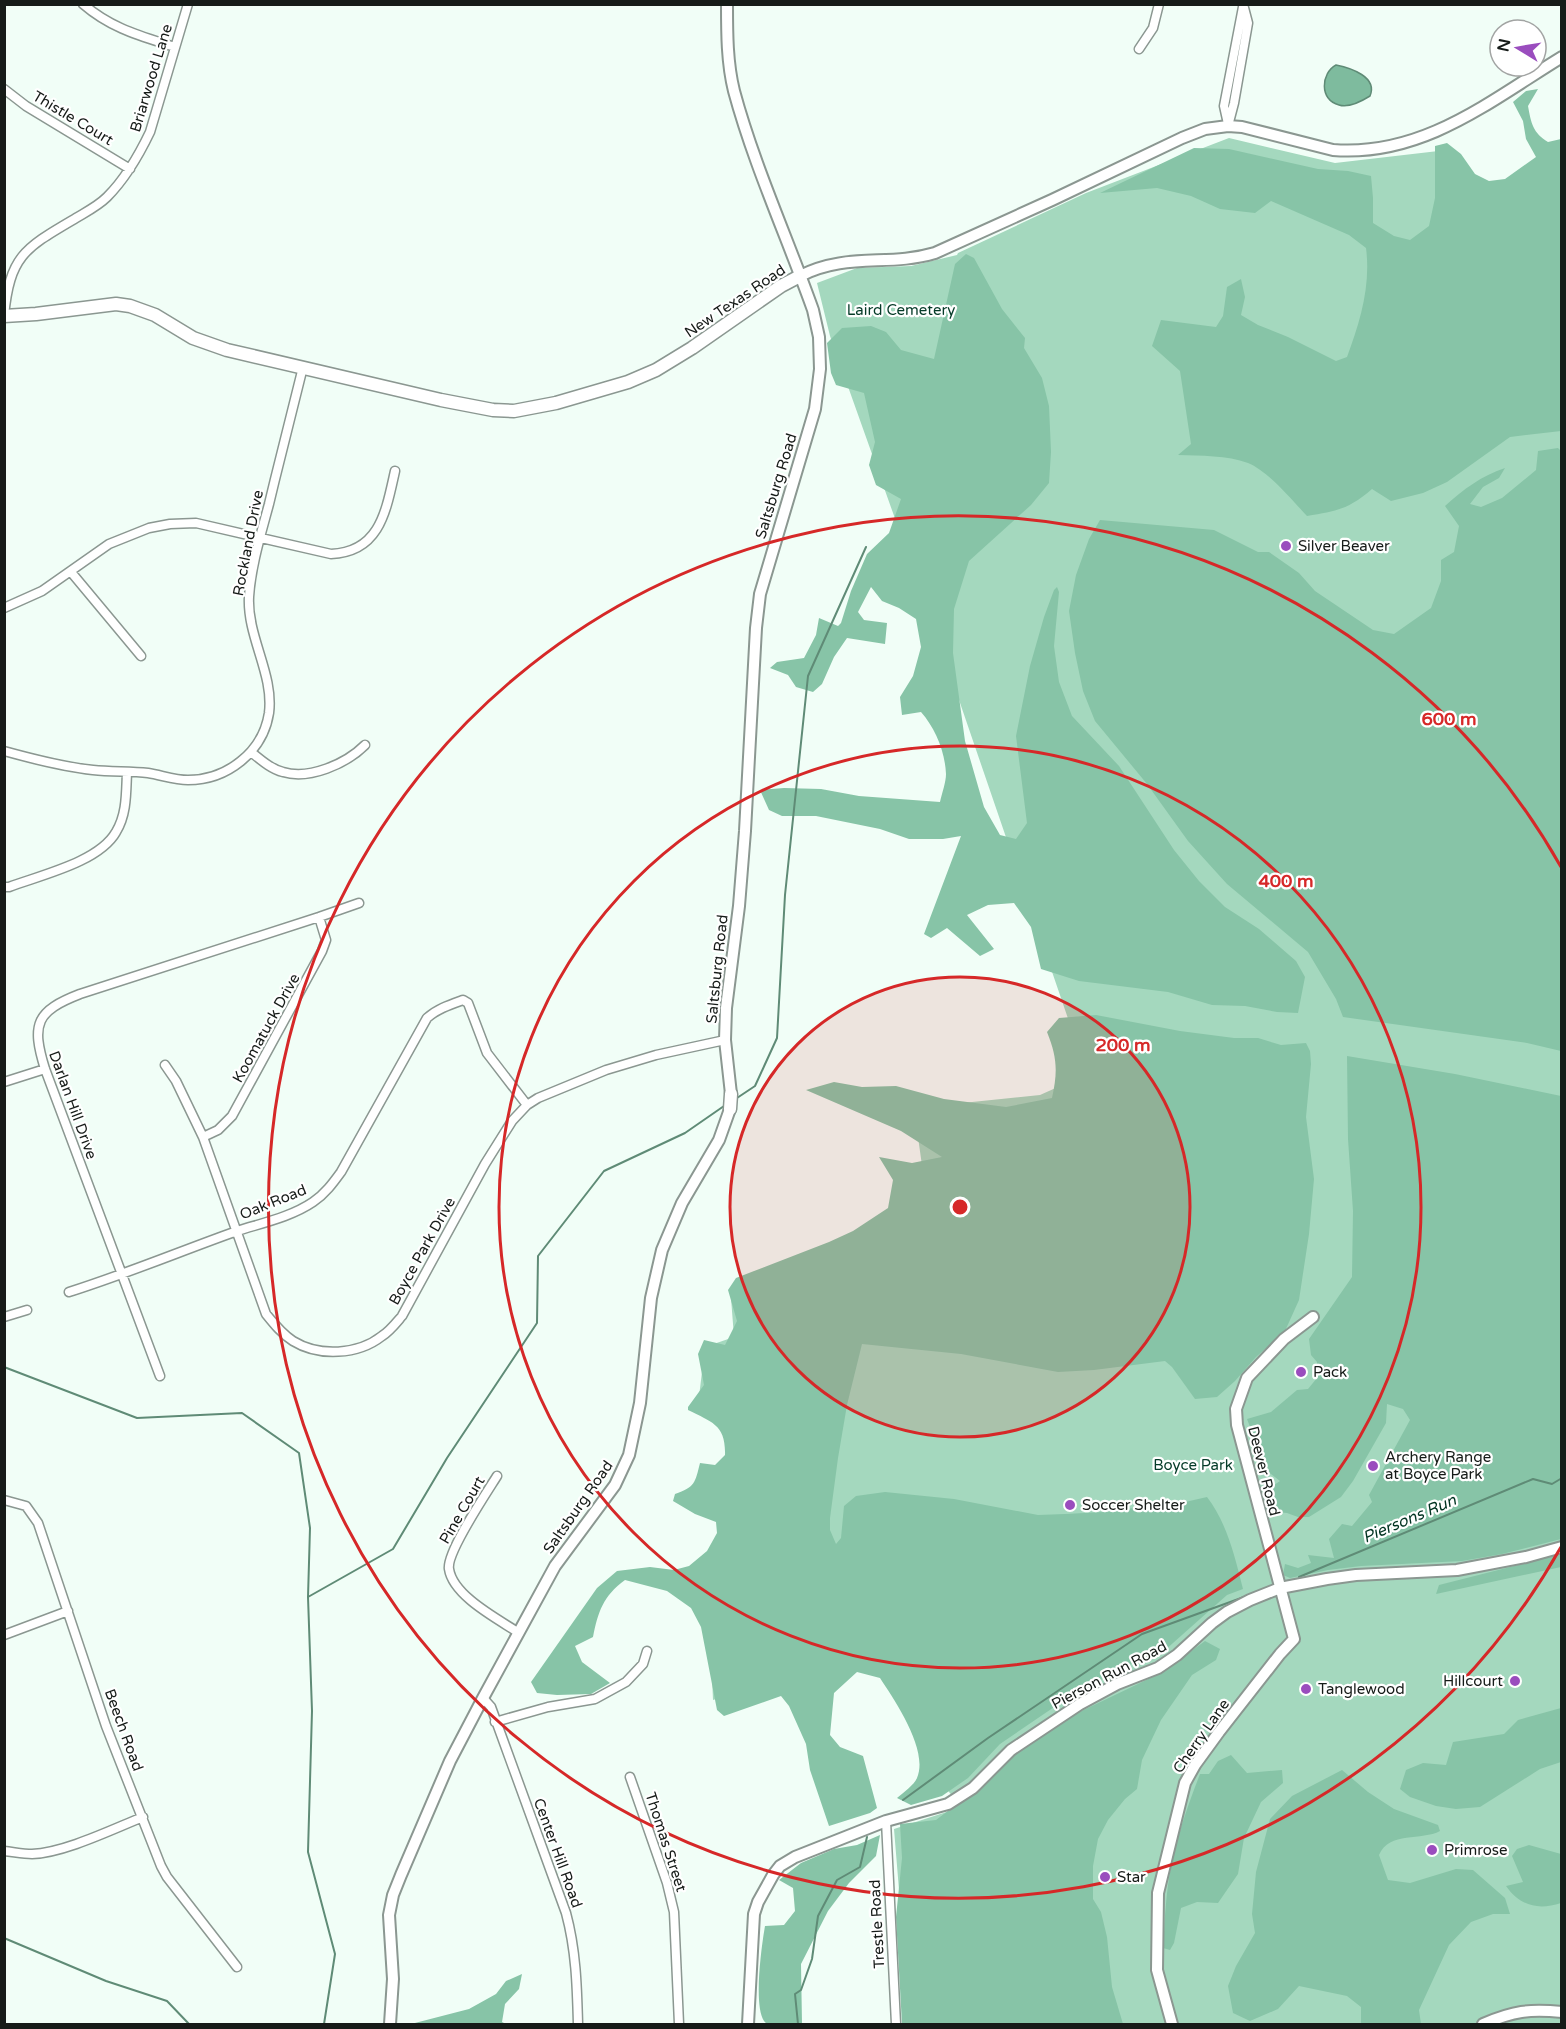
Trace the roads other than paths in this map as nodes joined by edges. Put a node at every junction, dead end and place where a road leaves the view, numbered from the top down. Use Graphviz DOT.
graph roads {
  1 [pos="83,4"];
  2 [pos="188,4"];
  3 [pos="727,4"];
  4 [pos="1160,4"];
  5 [pos="1243,6"];
  6 [pos="176,47"];
  7 [pos="1139,49"];
  8 [pos="1562,57"];
  9 [pos="4,88"];
  10 [pos="1228,126"];
  11 [pos="130,169"];
  12 [pos="800,276"];
  13 [pos="4,316"];
  14 [pos="303,367"];
  15 [pos="395,471"];
  16 [pos="261,538"];
  17 [pos="70,572"];
  18 [pos="4,608"];
  19 [pos="141,656"];
  20 [pos="365,745"];
  21 [pos="4,751"];
  22 [pos="251,752"];
  23 [pos="127,772"];
  24 [pos="4,887"];
  25 [pos="358,903"];
  26 [pos="319,918"];
  27 [pos="725,1040"];
  28 [pos="165,1065"];
  29 [pos="45,1069"];
  30 [pos="4,1082"];
  31 [pos="731,1094"];
  32 [pos="527,1105"];
  33 [pos="730,1109"];
  34 [pos="203,1137"];
  35 [pos="237,1232"];
  36 [pos="122,1276"];
  37 [pos="69,1292"];
  38 [pos="27,1310"];
  39 [pos="4,1317"];
  40 [pos="1313,1317"];
  41 [pos="160,1376"];
  42 [pos="498,1476"];
  43 [pos="4,1500"];
  44 [pos="1562,1547"];
  45 [pos="1280,1588"];
  46 [pos="68,1611"];
  47 [pos="519,1634"];
  48 [pos="4,1635"];
  49 [pos="647,1651"];
  50 [pos="483,1698"];
  51 [pos="495,1722"];
  52 [pos="630,1777"];
  53 [pos="143,1818"];
  54 [pos="886,1821"];
  55 [pos="4,1851"];
  56 [pos="237,1967"];
  57 [pos="1562,2012"];
  58 [pos="390,2025"];
  59 [pos="578,2025"];
  60 [pos="678,2025"];
  61 [pos="748,2025"];
  62 [pos="896,2025"];
  63 [pos="1172,2025"];
  64 [pos="1483,2025"];
  1 -- 6 [label="street"];
  2 -- 6 [label="street, Briarwood Lane"];
  3 -- 12 [label="main road, Saltsburg Road"];
  4 -- 7 [label="street"];
  5 -- 10 [label="street"];
  6 -- 11 [label="street, Briarwood Lane"];
  8 -- 10 [label="main road, New Texas Road"];
  9 -- 11 [label="street, Thistle Court"];
  10 -- 12 [label="main road, New Texas Road"];
  11 -- 13 [label="street, Briarwood Lane"];
  12 -- 14 [label="main road, New Texas Road"];
  12 -- 27 [label="main road, Saltsburg Road"];
  13 -- 14 [label="main road, New Texas Road"];
  14 -- 16 [label="street, Rockland Drive"];
  15 -- 16 [label="street"];
  16 -- 17 [label="street"];
  16 -- 22 [label="street, Rockland Drive"];
  17 -- 18 [label="street"];
  17 -- 19 [label="street"];
  20 -- 22 [label="street"];
  21 -- 23 [label="street, Rockland Drive"];
  22 -- 23 [label="street, Rockland Drive"];
  23 -- 24 [label="street"];
  25 -- 26 [label="street, Darlan Hill Drive"];
  26 -- 29 [label="street, Darlan Hill Drive"];
  26 -- 34 [label="street, Koomatuck Drive"];
  27 -- 31 [label="main road, Saltsburg Road"];
  27 -- 32 [label="street, Boyce Park Drive"];
  28 -- 34 [label="street, Boyce Park Drive"];
  29 -- 30 [label="street"];
  29 -- 36 [label="street, Darlan Hill Drive"];
  31 -- 33 [label="main road, Saltsburg Road"];
  32 -- 35 [label="street, Oak Road"];
  32 -- 35 [label="street, Boyce Park Drive"];
  33 -- 47 [label="main road, Saltsburg Road"];
  34 -- 35 [label="street, Boyce Park Drive"];
  35 -- 36 [label="street, Oak Road"];
  36 -- 37 [label="street, Oak Road"];
  36 -- 41 [label="street, Darlan Hill Drive"];
  38 -- 39 [label="street"];
  40 -- 45 [label="main road, Deever Road"];
  42 -- 47 [label="street, Pine Court"];
  43 -- 46 [label="street, Beech Road"];
  44 -- 45 [label="main road, Pierson Run Road"];
  45 -- 54 [label="main road, Pierson Run Road"];
  45 -- 63 [label="main road, Cherry Lane"];
  46 -- 48 [label="street"];
  46 -- 53 [label="street, Beech Road"];
  47 -- 50 [label="main road, Saltsburg Road"];
  49 -- 51 [label="street"];
  50 -- 51 [label="street, Center Hill Road"];
  50 -- 58 [label="main road, Saltsburg Road"];
  51 -- 59 [label="street, Center Hill Road"];
  52 -- 60 [label="street, Thomas Street"];
  53 -- 55 [label="street"];
  53 -- 56 [label="street, Beech Road"];
  54 -- 61 [label="main road, Pierson Run Road"];
  54 -- 62 [label="street, Trestle Road"];
  57 -- 64 [label="main road"];
}
